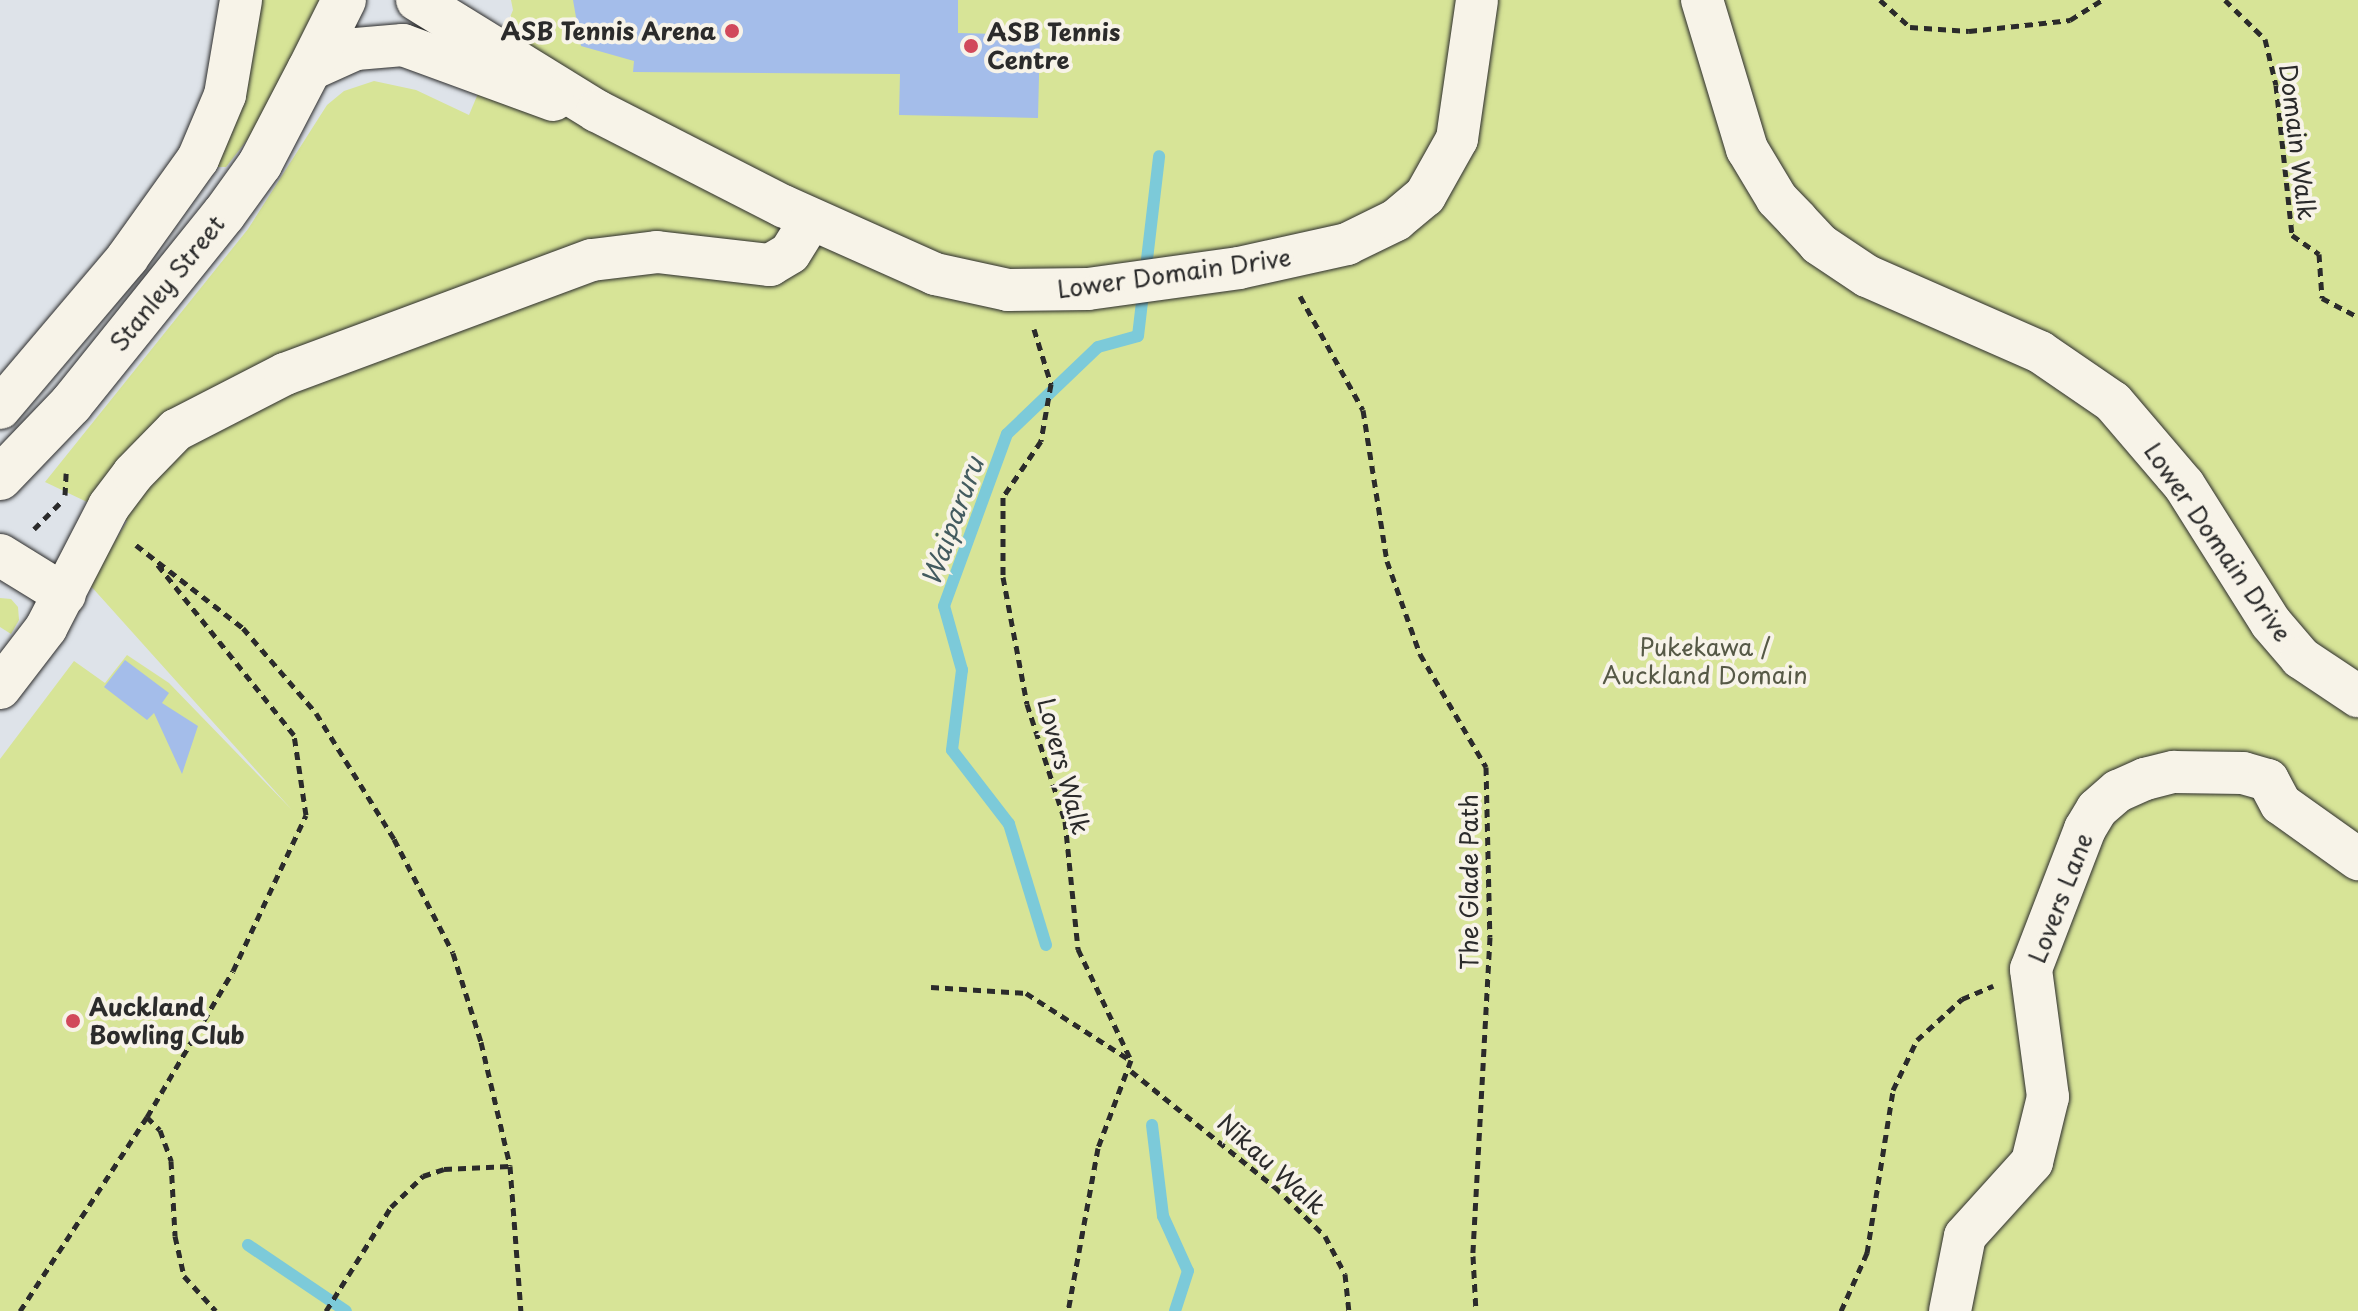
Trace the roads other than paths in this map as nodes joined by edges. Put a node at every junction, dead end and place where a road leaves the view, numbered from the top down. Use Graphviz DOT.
graph roads {
  1 [pos="241,0"];
  2 [pos="344,0"];
  3 [pos="1477,0"];
  4 [pos="1702,0"];
  5 [pos="436,4"];
  6 [pos="403,45"];
  7 [pos="451,63"];
  8 [pos="309,70"];
  9 [pos="597,111"];
  10 [pos="811,220"];
  11 [pos="0,408"];
  12 [pos="0,478"];
  13 [pos="16,543"];
  14 [pos="55,612"];
  15 [pos="0,688"];
  16 [pos="2358,696"];
  17 [pos="2358,859"];
  18 [pos="1950,1311"];
  1 -- 11 [label="street, Stanley Street"];
  2 -- 8 [label="main road, Stanley Street"];
  3 -- 10 [label="street, Lower Domain Drive"];
  4 -- 16 [label="street, Lower Domain Drive"];
  5 -- 6 [label="street"];
  5 -- 7 [label="street"];
  5 -- 9 [label="street, Lower Domain Drive"];
  6 -- 7 [label="street, Lower Domain Drive"];
  6 -- 8 [label="street, Lower Domain Drive"];
  7 -- 9 [label="street, Lower Domain Drive"];
  8 -- 12 [label="main road, Stanley Street"];
  9 -- 10 [label="street, Lower Domain Drive"];
  10 -- 14 [label="street"];
  13 -- 14 [label="street"];
  14 -- 15 [label="street"];
  17 -- 18 [label="street, Lovers Lane"];
}
